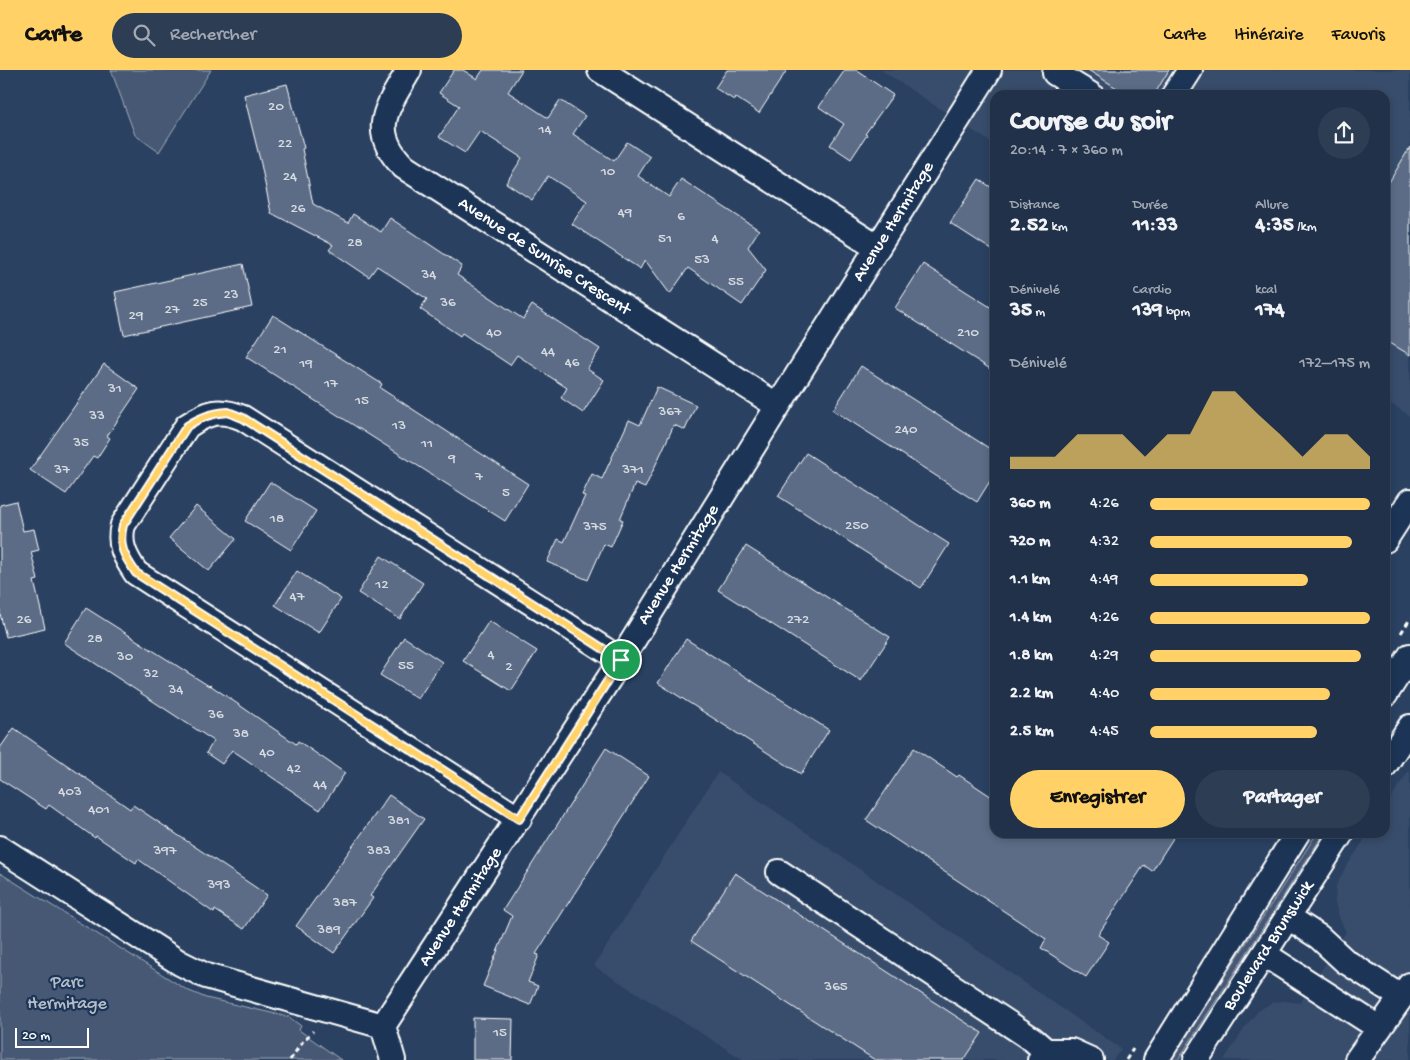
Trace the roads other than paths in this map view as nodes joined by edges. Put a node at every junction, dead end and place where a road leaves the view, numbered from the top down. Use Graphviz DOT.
graph roads {
  1 [pos="409,70"];
  2 [pos="600,70"];
  3 [pos="989,70"];
  4 [pos="1190,70"];
  5 [pos="1055,73"];
  6 [pos="1083,90"];
  7 [pos="1177,90"];
  8 [pos="877,247"];
  9 [pos="778,406"];
  10 [pos="1410,501"];
  11 [pos="1390,532"];
  12 [pos="1410,656"];
  13 [pos="621,660"];
  14 [pos="1390,687"];
  15 [pos="1410,727"];
  16 [pos="1390,757"];
  17 [pos="519,819"];
  18 [pos="1294,838"];
  19 [pos="1338,838"];
  20 [pos="0,848"];
  21 [pos="779,872"];
  22 [pos="1288,917"];
  23 [pos="1264,954"];
  24 [pos="1406,991"];
  25 [pos="383,1026"];
  26 [pos="1379,1028"];
  27 [pos="1042,1055"];
  28 [pos="393,1060"];
  29 [pos="1091,1060"];
  30 [pos="1156,1060"];
  31 [pos="1196,1060"];
  32 [pos="1357,1060"];
  1 -- 9 [label="street, Avenue de Sunrise Crescent"];
  2 -- 8 [label="street"];
  3 -- 8 [label="street, Avenue Hermitage"];
  4 -- 7 [label="street"];
  5 -- 6 [label="street"];
  8 -- 9 [label="street, Avenue Hermitage"];
  9 -- 13 [label="street, Avenue Hermitage"];
  10 -- 11 [label="street"];
  12 -- 14 [label="street"];
  13 -- 17 [label="street, Avenue Hermitage"];
  13 -- 17 [label="street"];
  15 -- 16 [label="street"];
  17 -- 25 [label="street, Avenue Hermitage"];
  18 -- 30 [label="street, Boulevard Brunswick"];
  19 -- 22 [label="street, Boulevard Brunswick"];
  20 -- 25 [label="street"];
  21 -- 27 [label="street"];
  22 -- 23 [label="street, Boulevard Brunswick"];
  22 -- 24 [label="street"];
  23 -- 26 [label="street"];
  23 -- 31 [label="street, Boulevard Brunswick"];
  24 -- 26 [label="street"];
  25 -- 28 [label="street"];
  26 -- 32 [label="street"];
  27 -- 29 [label="street"];
}
